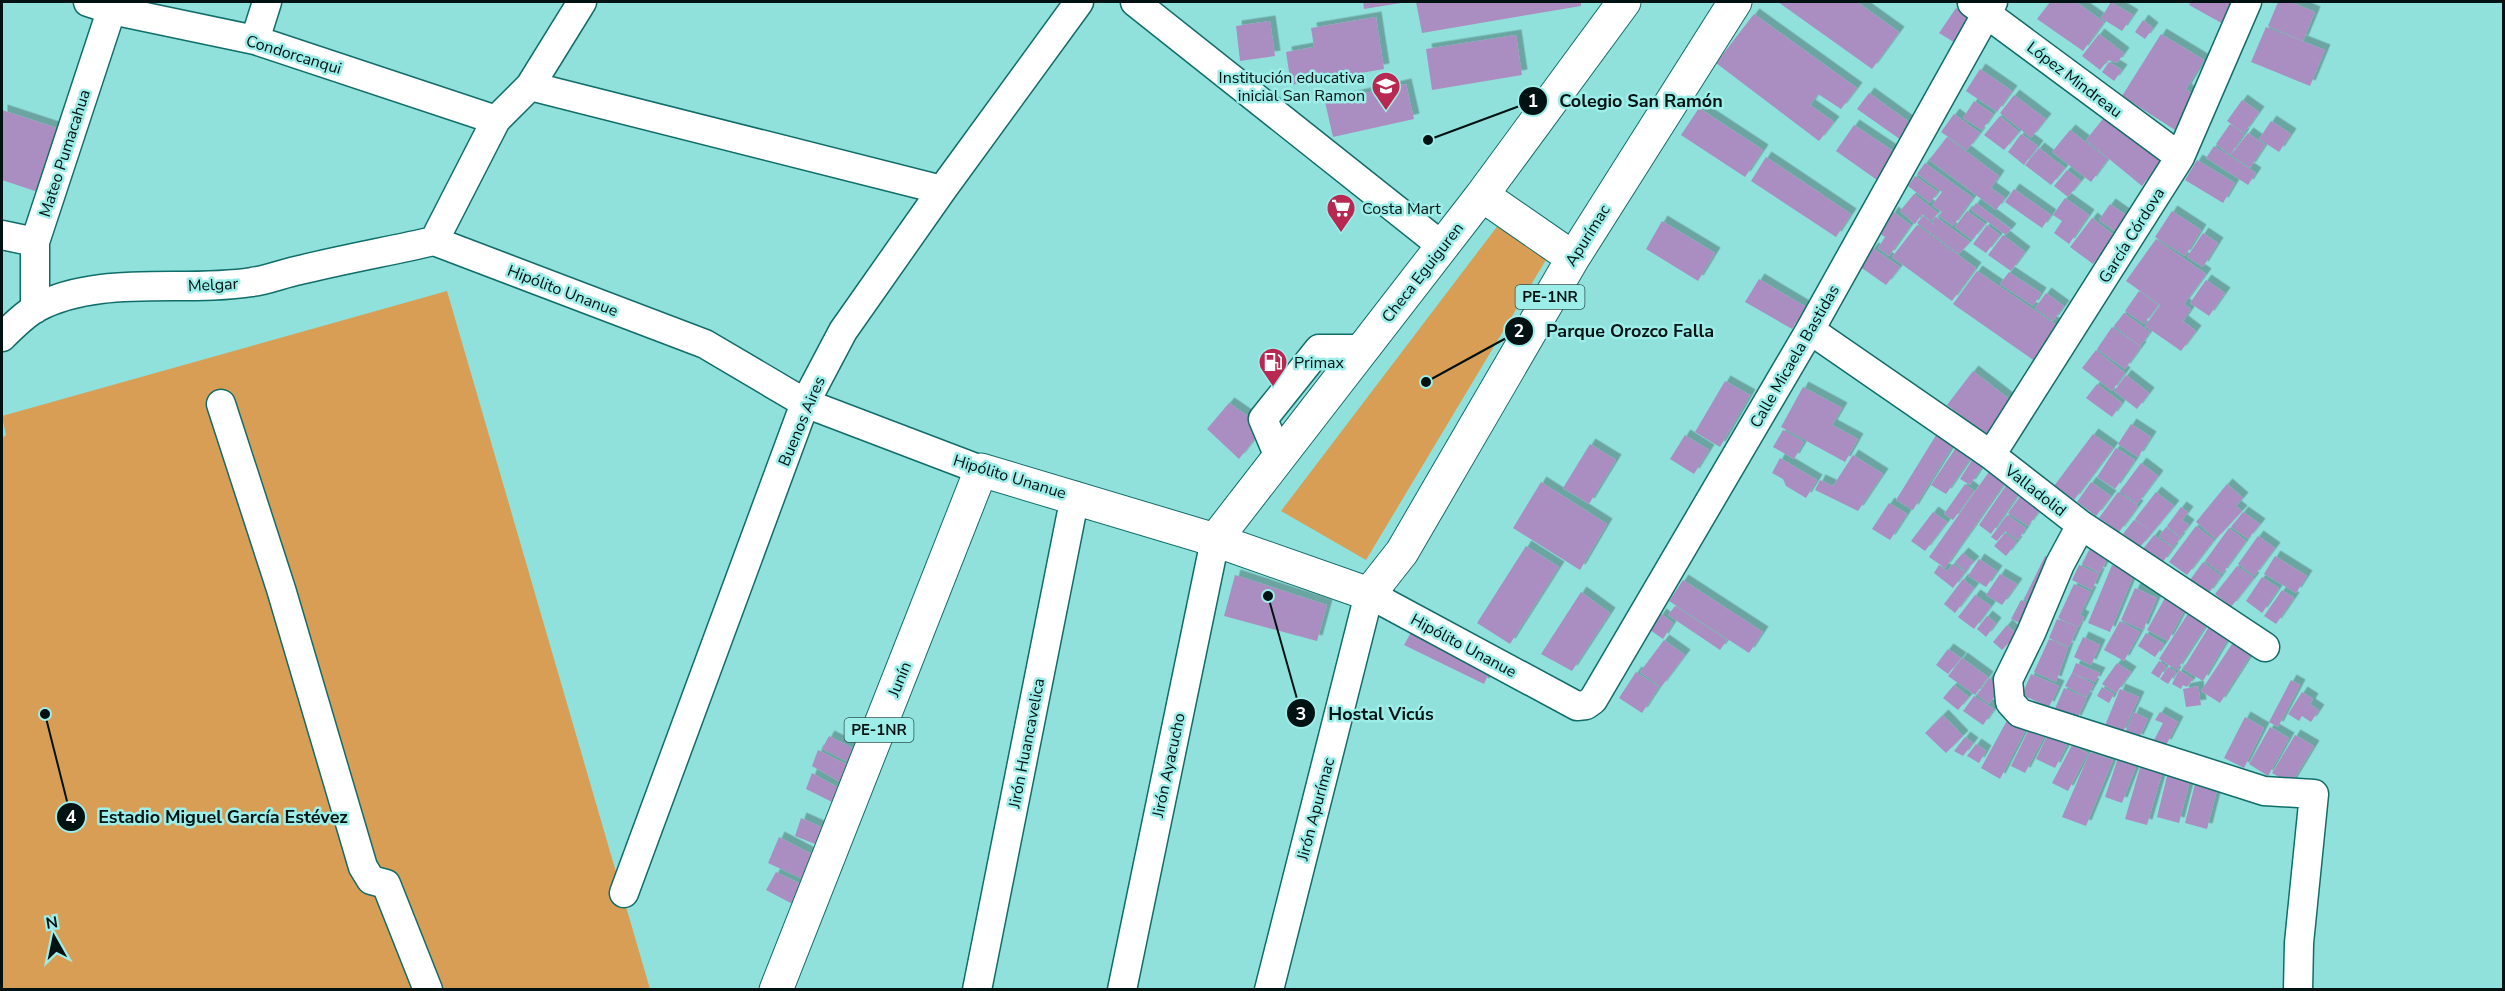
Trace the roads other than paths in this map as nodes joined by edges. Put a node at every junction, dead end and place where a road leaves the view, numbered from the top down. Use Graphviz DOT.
graph roads {
  1 [pos="267,2"];
  2 [pos="582,2"];
  3 [pos="1079,2"];
  4 [pos="1135,2"];
  5 [pos="1624,2"];
  6 [pos="1735,2"];
  7 [pos="2247,2"];
  8 [pos="105,4"];
  9 [pos="1983,5"];
  10 [pos="255,40"];
  11 [pos="530,86"];
  12 [pos="496,120"];
  13 [pos="2180,157"];
  14 [pos="942,190"];
  15 [pos="1482,195"];
  16 [pos="2,235"];
  17 [pos="35,242"];
  18 [pos="434,242"];
  19 [pos="1442,246"];
  20 [pos="1573,258"];
  21 [pos="35,309"];
  22 [pos="1810,330"];
  23 [pos="2,337"];
  24 [pos="805,403"];
  25 [pos="220,404"];
  26 [pos="1991,455"];
  27 [pos="981,470"];
  28 [pos="1075,496"];
  29 [pos="2081,525"];
  30 [pos="1215,540"];
  31 [pos="1369,594"];
  32 [pos="2265,647"];
  33 [pos="1586,705"];
  34 [pos="624,893"];
  35 [pos="428,990"];
  36 [pos="776,990"];
  37 [pos="977,990"];
  38 [pos="1122,990"];
  39 [pos="1269,990"];
  40 [pos="2298,990"];
  1 -- 10 [label="street"];
  2 -- 11 [label="street"];
  3 -- 14 [label="street, Buenos Aires"];
  4 -- 19 [label="street"];
  5 -- 15 [label="main road, Checa Eguiguren"];
  6 -- 20 [label="main road, Apurímac / PE-1NR"];
  7 -- 13 [label="street, García Córdova"];
  8 -- 10 [label="street, Condorcanqui"];
  8 -- 17 [label="street, Mateo Pumacahua"];
  9 -- 13 [label="street, López Mindreau"];
  9 -- 22 [label="street, Calle Micaela Bastidas"];
  10 -- 12 [label="street, Condorcanqui"];
  11 -- 12 [label="street"];
  11 -- 14 [label="street"];
  12 -- 18 [label="street"];
  13 -- 26 [label="street, García Córdova"];
  14 -- 24 [label="street, Buenos Aires"];
  15 -- 19 [label="main road, Checa Eguiguren"];
  15 -- 20 [label="main road"];
  16 -- 17 [label="street"];
  17 -- 21 [label="street, Mateo Pumacahua"];
  18 -- 21 [label="street, Melgar"];
  18 -- 24 [label="street, Hipólito Unanue"];
  19 -- 30 [label="main road, Checa Eguiguren"];
  20 -- 31 [label="main road, Apurímac / PE-1NR"];
  21 -- 23 [label="street, Melgar"];
  22 -- 26 [label="street, Valladolid"];
  22 -- 33 [label="street, Calle Micaela Bastidas"];
  24 -- 27 [label="street, Hipólito Unanue"];
  24 -- 34 [label="street, Buenos Aires"];
  25 -- 35 [label="street"];
  26 -- 29 [label="street, Valladolid"];
  27 -- 28 [label="main road, Hipólito Unanue"];
  27 -- 36 [label="main road, Junín / PE-1NR"];
  28 -- 30 [label="main road, Hipólito Unanue"];
  28 -- 37 [label="street, Jirón Huancavelica"];
  29 -- 32 [label="street, Valladolid"];
  29 -- 40 [label="street"];
  30 -- 31 [label="main road, Hipólito Unanue"];
  30 -- 38 [label="street, Jirón Ayacucho"];
  31 -- 33 [label="street, Hipólito Unanue"];
  31 -- 39 [label="street, Jirón Apurímac"];
}
